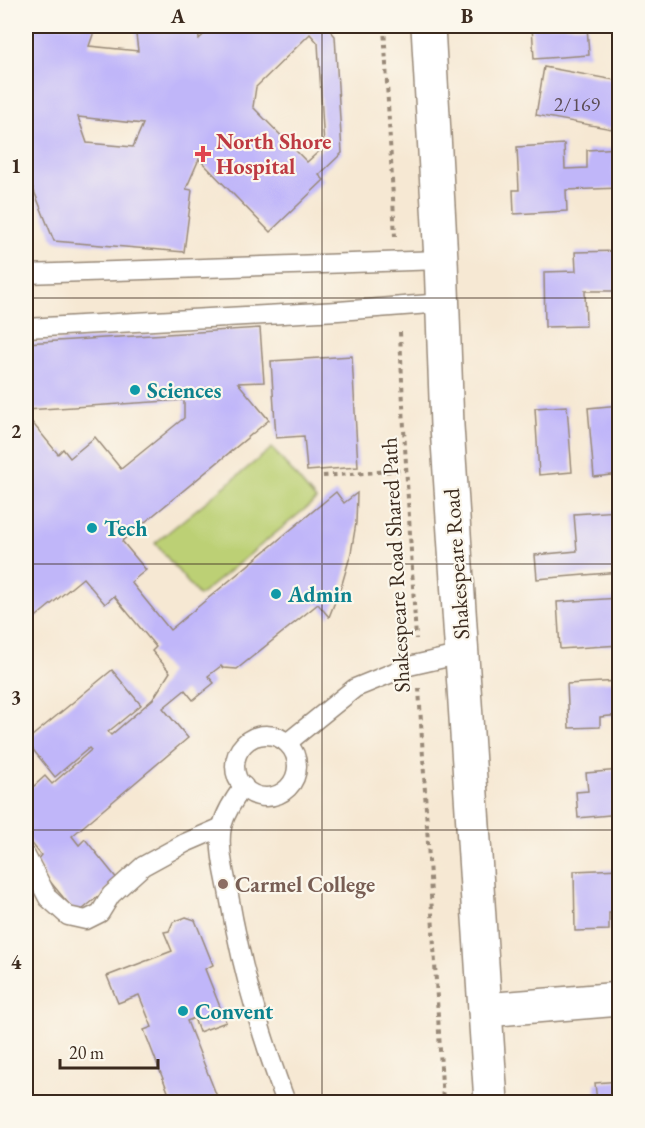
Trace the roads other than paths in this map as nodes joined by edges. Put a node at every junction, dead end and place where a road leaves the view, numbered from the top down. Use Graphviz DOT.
graph roads {
  1 [pos="428,26"];
  2 [pos="441,260"];
  3 [pos="26,274"];
  4 [pos="443,303"];
  5 [pos="26,327"];
  6 [pos="462,654"];
  7 [pos="287,743"];
  8 [pos="244,786"];
  9 [pos="222,826"];
  10 [pos="26,856"];
  11 [pos="620,999"];
  12 [pos="485,1010"];
  13 [pos="286,1102"];
  14 [pos="491,1102"];
  1 -- 2 [label="main road, Shakespeare Road"];
  2 -- 3 [label="lane"];
  2 -- 4 [label="main road, Shakespeare Road"];
  4 -- 5 [label="lane"];
  4 -- 6 [label="main road, Shakespeare Road"];
  6 -- 7 [label="lane"];
  6 -- 12 [label="main road, Shakespeare Road"];
  7 -- 8 [label="lane"];
  7 -- 8 [label="lane"];
  8 -- 9 [label="lane"];
  9 -- 10 [label="lane"];
  9 -- 13 [label="lane"];
  11 -- 12 [label="main road"];
  12 -- 14 [label="main road, Shakespeare Road"];
}
